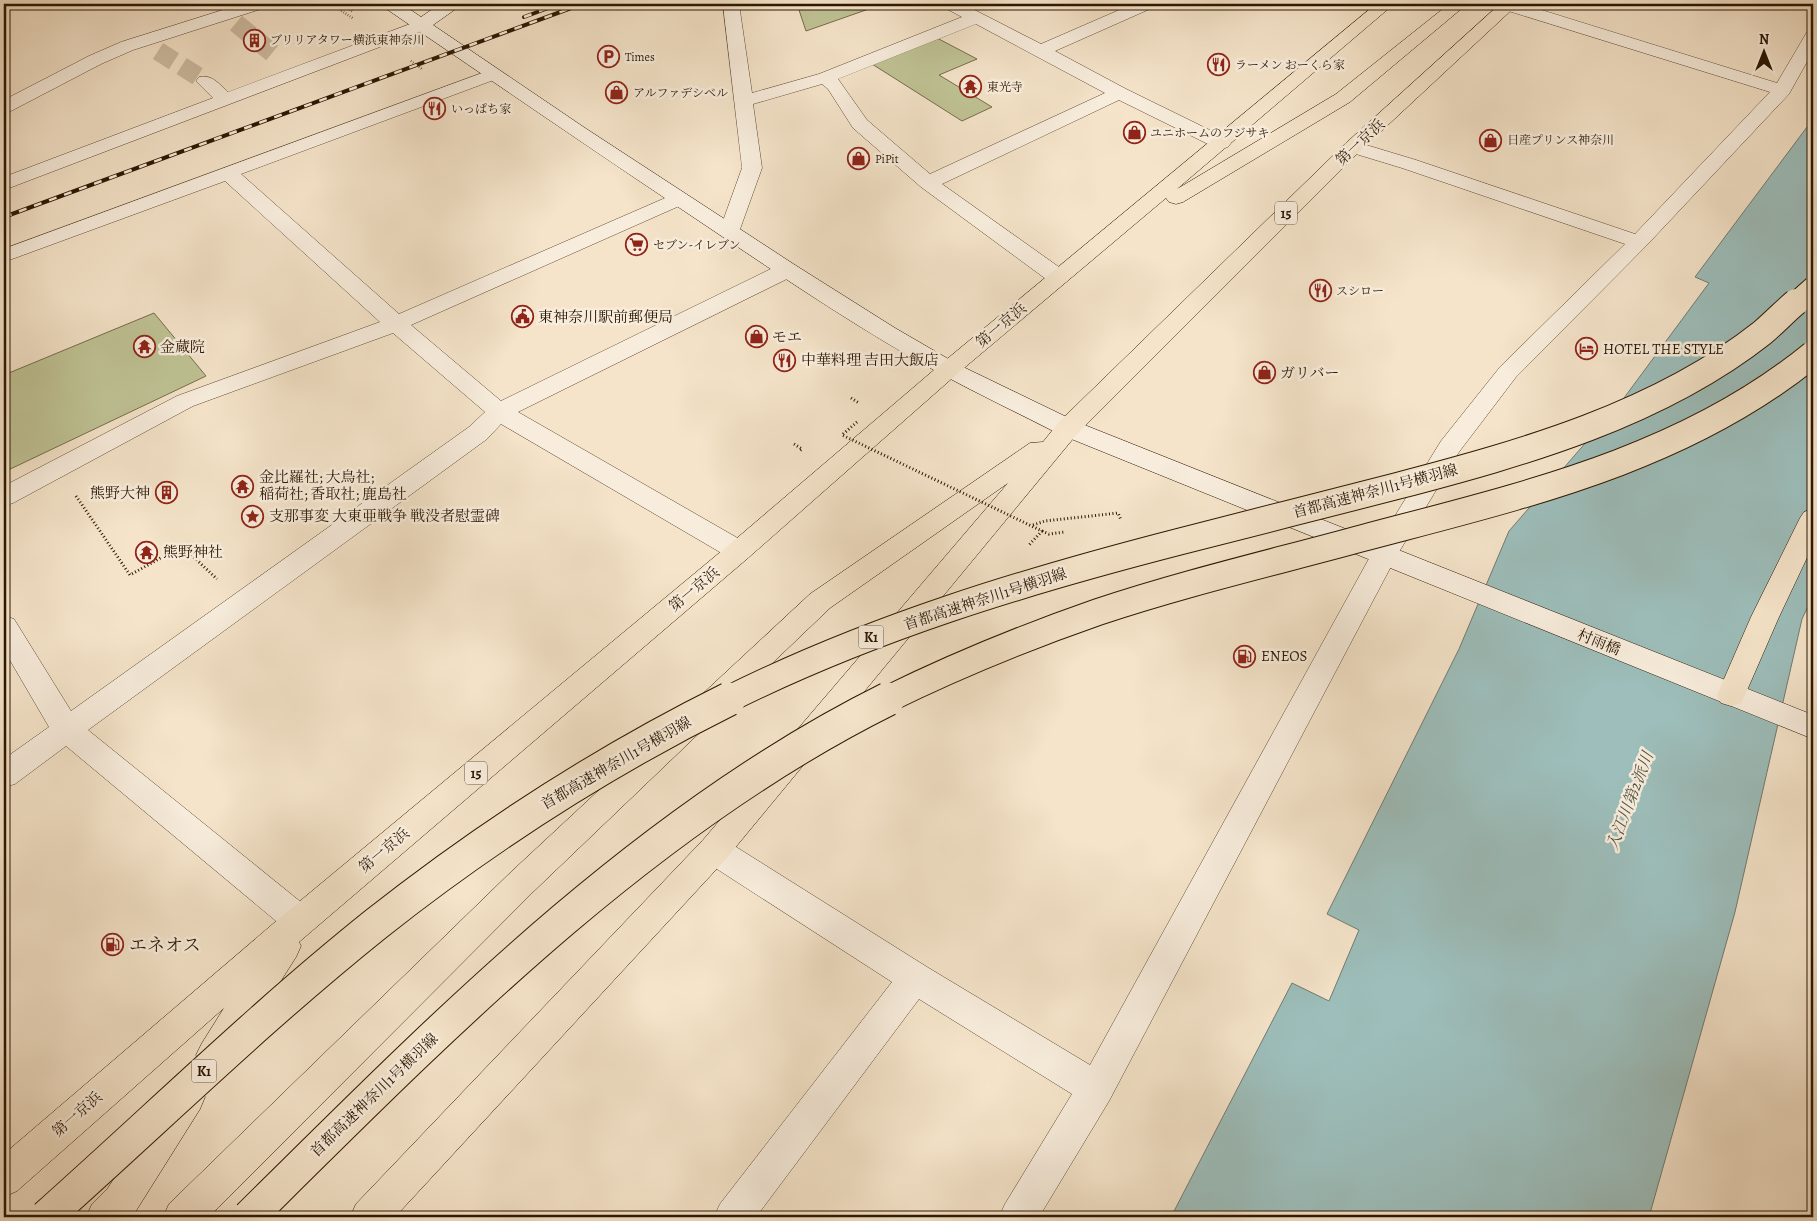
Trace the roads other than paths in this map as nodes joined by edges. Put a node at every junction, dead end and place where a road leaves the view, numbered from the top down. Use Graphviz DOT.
graph roads {
  1 [pos="258,4"];
  2 [pos="391,4"];
  3 [pos="451,4"];
  4 [pos="731,4"];
  5 [pos="951,4"];
  6 [pos="1146,4"];
  7 [pos="1386,4"];
  8 [pos="1459,4"];
  9 [pos="1509,5"];
  10 [pos="977,17"];
  11 [pos="421,25"];
  12 [pos="1813,36"];
  13 [pos="1041,50"];
  14 [pos="493,74"];
  15 [pos="825,78"];
  16 [pos="204,81"];
  17 [pos="1782,90"];
  18 [pos="1119,94"];
  19 [pos="226,100"];
  20 [pos="744,101"];
  21 [pos="4,107"];
  22 [pos="1222,143"];
  23 [pos="1353,147"];
  24 [pos="228,173"];
  25 [pos="928,183"];
  26 [pos="4,184"];
  27 [pos="679,199"];
  28 [pos="729,232"];
  29 [pos="1638,242"];
  30 [pos="1097,245"];
  31 [pos="4,256"];
  32 [pos="787,270"];
  33 [pos="1058,276"];
  34 [pos="1813,286"];
  35 [pos="396,324"];
  36 [pos="1813,354"];
  37 [pos="949,369"];
  38 [pos="499,412"];
  39 [pos="1068,428"];
  40 [pos="4,497"];
  41 [pos="1813,518"];
  42 [pos="739,551"];
  43 [pos="1384,555"];
  44 [pos="4,626"];
  45 [pos="1730,695"];
  46 [pos="1813,727"];
  47 [pos="66,729"];
  48 [pos="4,775"];
  49 [pos="714,850"];
  50 [pos="300,921"];
  51 [pos="915,978"];
  52 [pos="1096,1089"];
  53 [pos="4,1178"];
  54 [pos="46,1217"];
  55 [pos="105,1217"];
  56 [pos="182,1217"];
  57 [pos="249,1217"];
  58 [pos="369,1217"];
  59 [pos="732,1217"];
  60 [pos="1018,1217"];
  1 -- 21 [label="street"];
  2 -- 11 [label="street, 村雨橋"];
  3 -- 11 [label="street"];
  4 -- 20 [label="street"];
  5 -- 10 [label="street"];
  6 -- 13 [label="street"];
  7 -- 22 [label="highway, 第一京浜 / 15"];
  8 -- 30 [label="highway"];
  9 -- 17 [label="street"];
  9 -- 23 [label="highway, 第一京浜 / 15"];
  10 -- 13 [label="street"];
  10 -- 15 [label="street"];
  11 -- 14 [label="street, 村雨橋"];
  11 -- 19 [label="street"];
  12 -- 17 [label="street"];
  13 -- 18 [label="street"];
  14 -- 24 [label="street"];
  14 -- 27 [label="street, 村雨橋"];
  15 -- 20 [label="street"];
  15 -- 25 [label="street"];
  16 -- 19 [label="street"];
  17 -- 29 [label="street"];
  18 -- 22 [label="street"];
  18 -- 25 [label="street"];
  19 -- 26 [label="street"];
  20 -- 28 [label="street"];
  22 -- 30 [label="highway, 第一京浜 / 15"];
  23 -- 29 [label="street"];
  23 -- 39 [label="highway, 第一京浜 / 15"];
  24 -- 31 [label="street"];
  24 -- 35 [label="street"];
  25 -- 33 [label="street"];
  27 -- 28 [label="street, 村雨橋"];
  27 -- 35 [label="street"];
  28 -- 32 [label="street, 村雨橋"];
  29 -- 43 [label="street"];
  30 -- 33 [label="highway, 第一京浜 / 15"];
  32 -- 37 [label="street, 村雨橋"];
  32 -- 38 [label="street"];
  33 -- 37 [label="highway, 第一京浜 / 15"];
  34 -- 54 [label="highway, 首都高速神奈川1号横羽線 / K1, bridge"];
  35 -- 38 [label="street"];
  35 -- 40 [label="street"];
  36 -- 57 [label="highway, 首都高速神奈川1号横羽線, bridge"];
  37 -- 39 [label="street, 村雨橋"];
  37 -- 42 [label="highway, 第一京浜 / 15"];
  38 -- 42 [label="street"];
  38 -- 47 [label="street"];
  39 -- 43 [label="street, 村雨橋"];
  39 -- 49 [label="highway, 第一京浜 / 15"];
  39 -- 56 [label="highway"];
  41 -- 45 [label="highway"];
  42 -- 50 [label="highway, 第一京浜 / 15"];
  43 -- 45 [label="street, 村雨橋"];
  43 -- 52 [label="street"];
  44 -- 47 [label="street"];
  45 -- 46 [label="street, 村雨橋"];
  47 -- 48 [label="street"];
  47 -- 50 [label="street"];
  49 -- 51 [label="street"];
  49 -- 58 [label="highway, 第一京浜 / 15"];
  50 -- 53 [label="highway, 第一京浜 / 15"];
  50 -- 55 [label="highway, K1"];
  51 -- 52 [label="street"];
  51 -- 59 [label="street"];
  52 -- 60 [label="street"];
}
